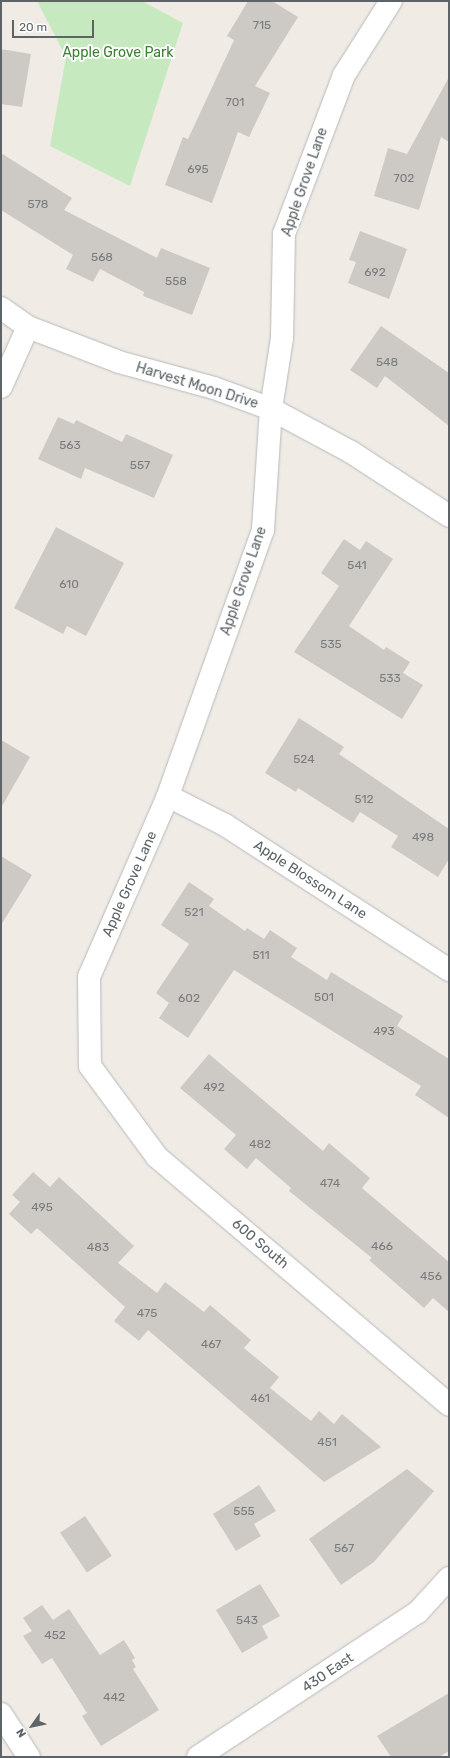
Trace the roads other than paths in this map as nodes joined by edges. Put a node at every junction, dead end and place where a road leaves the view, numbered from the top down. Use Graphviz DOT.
graph roads {
  1 [pos="391,1"];
  2 [pos="1,308"];
  3 [pos="28,327"];
  4 [pos="1,387"];
  5 [pos="271,409"];
  6 [pos="449,516"];
  7 [pos="168,796"];
  8 [pos="449,970"];
  9 [pos="90,1066"];
  10 [pos="449,1405"];
  11 [pos="449,1578"];
  12 [pos="1,1714"];
  13 [pos="29,1757"];
  14 [pos="198,1757"];
  1 -- 5 [label="street, Apple Grove Lane"];
  2 -- 3 [label="street, Harvest Moon Drive"];
  3 -- 4 [label="street"];
  3 -- 5 [label="street, Harvest Moon Drive"];
  5 -- 6 [label="street, Harvest Moon Drive"];
  5 -- 7 [label="street, Apple Grove Lane"];
  7 -- 8 [label="street, Apple Blossom Lane"];
  7 -- 9 [label="street, Apple Grove Lane"];
  9 -- 10 [label="street, 600 South"];
  11 -- 14 [label="street, 430 East"];
  12 -- 13 [label="street"];
}
